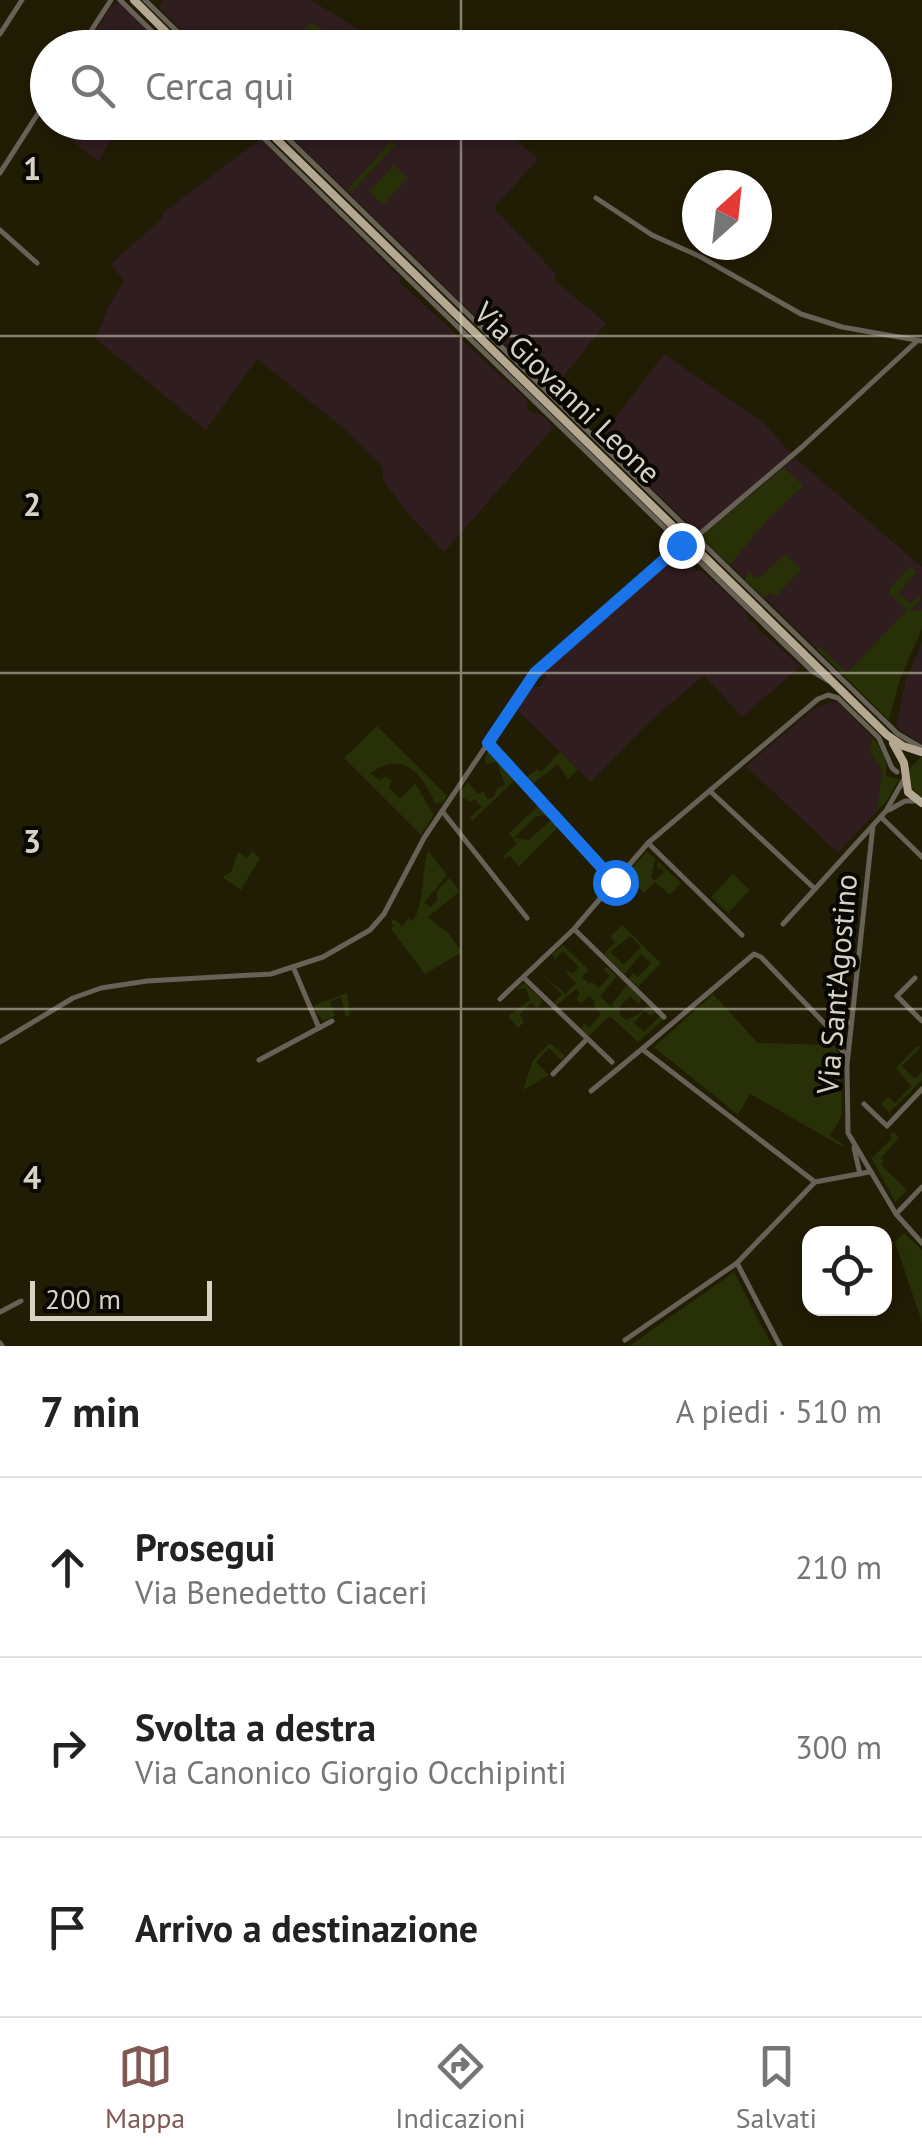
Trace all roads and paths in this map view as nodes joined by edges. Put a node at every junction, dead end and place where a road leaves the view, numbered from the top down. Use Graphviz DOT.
graph roads {
  1 [pos="22,0"];
  2 [pos="111,0"];
  3 [pos="120,0"];
  4 [pos="134,0"];
  5 [pos="145,0"];
  6 [pos="92,30"];
  7 [pos="151,30"];
  8 [pos="164,30"];
  9 [pos="176,30"];
  10 [pos="0,34"];
  11 [pos="30,126"];
  12 [pos="265,140"];
  13 [pos="277,140"];
  14 [pos="289,140"];
  15 [pos="0,173"];
  16 [pos="596,198"];
  17 [pos="0,230"];
  18 [pos="36,263"];
  19 [pos="920,341"];
  20 [pos="696,537"];
  21 [pos="681,545"];
  22 [pos="835,684"];
  23 [pos="888,735"];
  24 [pos="488,743"];
  25 [pos="922,751"];
  26 [pos="902,774"];
  27 [pos="710,790"];
  28 [pos="920,802"];
  29 [pos="442,811"];
  30 [pos="884,814"];
  31 [pos="873,825"];
  32 [pos="648,843"];
  33 [pos="922,858"];
  34 [pos="615,882"];
  35 [pos="815,889"];
  36 [pos="527,918"];
  37 [pos="782,924"];
  38 [pos="574,928"];
  39 [pos="742,935"];
  40 [pos="294,969"];
  41 [pos="524,978"];
  42 [pos="915,978"];
  43 [pos="500,999"];
  44 [pos="852,1015"];
  45 [pos="664,1017"];
  46 [pos="332,1021"];
  47 [pos="922,1021"];
  48 [pos="826,1025"];
  49 [pos="320,1028"];
  50 [pos="587,1039"];
  51 [pos="0,1042"];
  52 [pos="849,1043"];
  53 [pos="642,1048"];
  54 [pos="258,1060"];
  55 [pos="847,1060"];
  56 [pos="612,1062"];
  57 [pos="553,1074"];
  58 [pos="591,1091"];
  59 [pos="921,1092"];
  60 [pos="864,1104"];
  61 [pos="854,1145"];
  62 [pos="870,1172"];
  63 [pos="860,1174"];
  64 [pos="815,1182"];
  65 [pos="922,1186"];
  66 [pos="896,1214"];
  67 [pos="922,1243"];
  68 [pos="737,1263"];
  69 [pos="21,1302"];
  70 [pos="0,1312"];
  71 [pos="624,1340"];
  72 [pos="780,1346"];
  1 -- 10 [label="street"];
  2 -- 6 [label="street"];
  3 -- 7 [label="street"];
  4 -- 8 [label="main road"];
  5 -- 9 [label="street"];
  11 -- 15 [label="street"];
  12 -- 21 [label="street"];
  13 -- 22 [label="main road, Via Giovanni Leone"];
  14 -- 20 [label="street"];
  16 -- 19 [label="street"];
  17 -- 18 [label="street"];
  19 -- 20 [label="street"];
  20 -- 25 [label="street"];
  21 -- 22 [label="street"];
  21 -- 24 [label="street"];
  22 -- 23 [label="main road, Via Giovanni Leone"];
  23 -- 25 [label="main road"];
  23 -- 26 [label="main road"];
  24 -- 29 [label="street"];
  24 -- 34 [label="street"];
  25 -- 26 [label="main road"];
  26 -- 27 [label="street"];
  26 -- 28 [label="main road"];
  26 -- 30 [label="street"];
  27 -- 32 [label="street"];
  27 -- 35 [label="street"];
  28 -- 30 [label="street"];
  29 -- 36 [label="street"];
  29 -- 40 [label="street"];
  30 -- 31 [label="street"];
  30 -- 33 [label="street"];
  31 -- 35 [label="street"];
  31 -- 44 [label="street, Via Sant'Agostino"];
  32 -- 34 [label="street"];
  32 -- 39 [label="street"];
  34 -- 38 [label="street"];
  35 -- 37 [label="street"];
  38 -- 41 [label="street"];
  38 -- 45 [label="street"];
  40 -- 49 [label="street"];
  40 -- 51 [label="street"];
  41 -- 43 [label="street"];
  41 -- 50 [label="street"];
  42 -- 47 [label="street"];
  44 -- 48 [label="street"];
  44 -- 52 [label="street, Via Sant'Agostino"];
  46 -- 49 [label="street"];
  48 -- 52 [label="street"];
  48 -- 53 [label="street"];
  48 -- 55 [label="street"];
  49 -- 54 [label="street"];
  50 -- 56 [label="street"];
  50 -- 57 [label="street"];
  52 -- 55 [label="street, Via Sant'Agostino"];
  53 -- 58 [label="street"];
  53 -- 64 [label="street"];
  55 -- 61 [label="street, Via Sant'Agostino"];
  59 -- 60 [label="street"];
  61 -- 62 [label="street, Via Sant'Agostino"];
  61 -- 63 [label="street"];
  62 -- 63 [label="street"];
  62 -- 66 [label="street, Via Sant'Agostino"];
  63 -- 64 [label="street"];
  64 -- 68 [label="street"];
  65 -- 66 [label="street"];
  66 -- 67 [label="street, Via Sant'Agostino"];
  68 -- 71 [label="street"];
  68 -- 72 [label="street"];
  69 -- 70 [label="street"];
}
